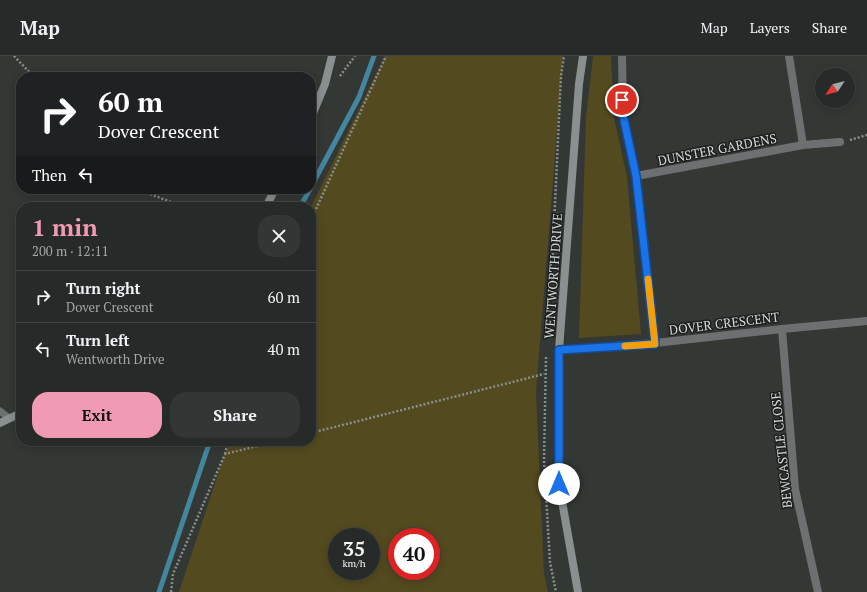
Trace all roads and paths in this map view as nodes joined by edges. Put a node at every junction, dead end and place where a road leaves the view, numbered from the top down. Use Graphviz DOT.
graph roads {
  1 [pos="14,56"];
  2 [pos="332,56"];
  3 [pos="386,56"];
  4 [pos="583,56"];
  5 [pos="622,56"];
  6 [pos="788,56"];
  7 [pos="29,72"];
  8 [pos="316,106"];
  9 [pos="867,135"];
  10 [pos="840,142"];
  11 [pos="803,145"];
  12 [pos="636,176"];
  13 [pos="150,194"];
  14 [pos="171,202"];
  15 [pos="316,209"];
  16 [pos="867,321"];
  17 [pos="782,328"];
  18 [pos="655,344"];
  19 [pos="559,350"];
  20 [pos="544,374"];
  21 [pos="0,411"];
  22 [pos="16,414"];
  23 [pos="9,418"];
  24 [pos="0,423"];
  25 [pos="316,432"];
  26 [pos="227,446"];
  27 [pos="258,446"];
  28 [pos="225,454"];
  29 [pos="171,592"];
  30 [pos="578,592"];
  31 [pos="818,592"];
  1 -- 7 [label="path"];
  2 -- 8 [label="street"];
  3 -- 15 [label="path"];
  4 -- 19 [label="street, WENTWORTH DRIVE"];
  5 -- 12 [label="street"];
  6 -- 11 [label="street"];
  9 -- 10 [label="path"];
  10 -- 11 [label="street, DUNSTER GARDENS"];
  11 -- 12 [label="street, DUNSTER GARDENS"];
  12 -- 18 [label="street"];
  13 -- 14 [label="path"];
  16 -- 17 [label="street, DOVER CRESCENT"];
  17 -- 18 [label="street, DOVER CRESCENT"];
  17 -- 31 [label="street, BEWCASTLE CLOSE"];
  18 -- 19 [label="street, DOVER CRESCENT"];
  19 -- 30 [label="street, WENTWORTH DRIVE"];
  20 -- 25 [label="path"];
  21 -- 23 [label="lane"];
  22 -- 23 [label="street"];
  23 -- 24 [label="street"];
  26 -- 28 [label="path"];
  27 -- 28 [label="path"];
  28 -- 29 [label="path"];
}
